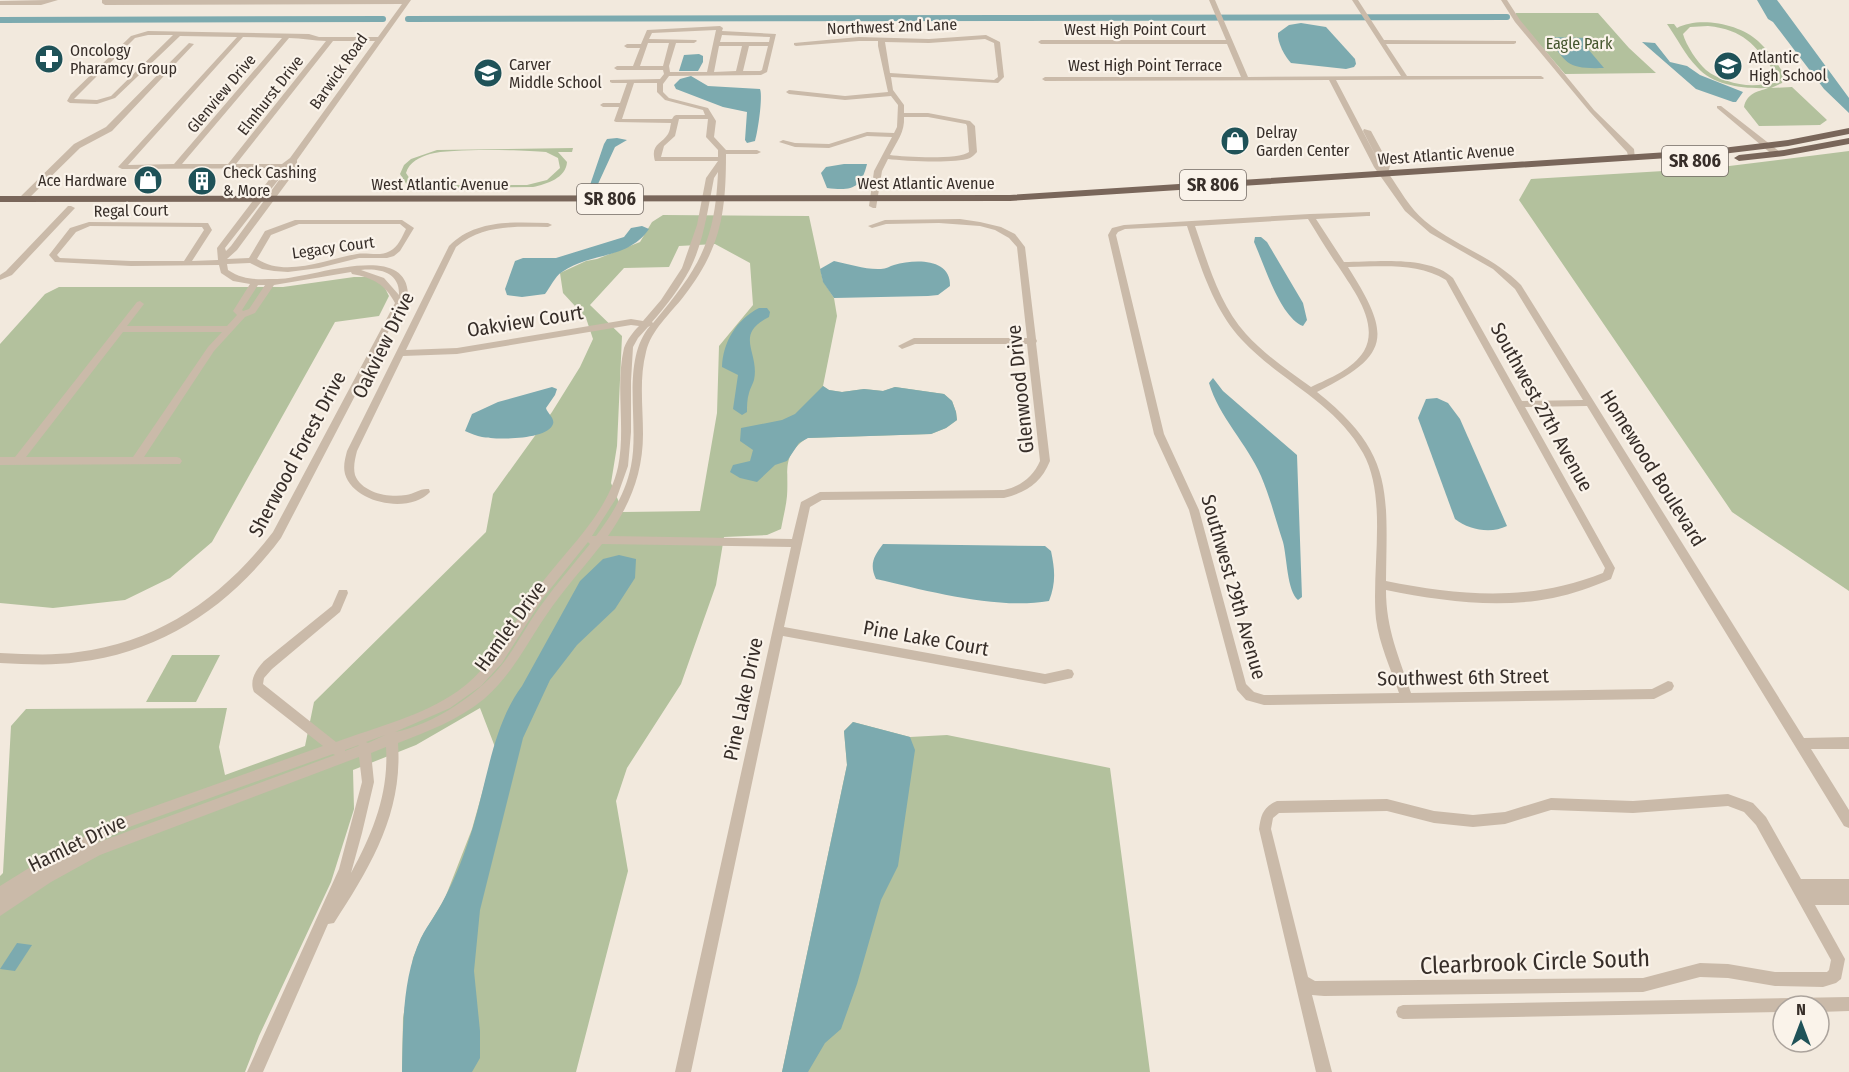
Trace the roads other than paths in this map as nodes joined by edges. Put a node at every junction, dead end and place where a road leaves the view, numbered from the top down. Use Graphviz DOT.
graph roads {
  1 [pos="55,0"];
  2 [pos="105,0"];
  3 [pos="1212,0"];
  4 [pos="1355,0"];
  5 [pos="1499,0"];
  6 [pos="1504,0"];
  7 [pos="363,1"];
  8 [pos="407,1"];
  9 [pos="0,3"];
  10 [pos="697,30"];
  11 [pos="721,33"];
  12 [pos="178,34"];
  13 [pos="241,36"];
  14 [pos="287,36"];
  15 [pos="331,39"];
  16 [pos="380,39"];
  17 [pos="882,39"];
  18 [pos="673,41"];
  19 [pos="694,41"];
  20 [pos="1041,42"];
  21 [pos="1230,42"];
  22 [pos="1382,42"];
  23 [pos="1514,42"];
  24 [pos="191,44"];
  25 [pos="644,44"];
  26 [pos="717,44"];
  27 [pos="746,44"];
  28 [pos="770,44"];
  29 [pos="796,44"];
  30 [pos="627,46"];
  31 [pos="692,50"];
  32 [pos="1547,60"];
  33 [pos="617,68"];
  34 [pos="636,68"];
  35 [pos="666,71"];
  36 [pos="739,73"];
  37 [pos="710,74"];
  38 [pos="887,75"];
  39 [pos="1245,78"];
  40 [pos="1334,78"];
  41 [pos="1405,78"];
  42 [pos="1541,78"];
  43 [pos="1045,79"];
  44 [pos="612,81"];
  45 [pos="631,81"];
  46 [pos="662,81"];
  47 [pos="789,92"];
  48 [pos="893,94"];
  49 [pos="603,105"];
  50 [pos="623,105"];
  51 [pos="1728,106"];
  52 [pos="1719,107"];
  53 [pos="901,115"];
  54 [pos="711,117"];
  55 [pos="618,121"];
  56 [pos="675,121"];
  57 [pos="615,129"];
  58 [pos="1849,131"];
  59 [pos="898,135"];
  60 [pos="1849,141"];
  61 [pos="783,142"];
  62 [pos="1775,150"];
  63 [pos="757,152"];
  64 [pos="885,156"];
  65 [pos="1629,157"];
  66 [pos="722,158"];
  67 [pos="294,160"];
  68 [pos="284,166"];
  69 [pos="1613,166"];
  70 [pos="176,167"];
  71 [pos="230,167"];
  72 [pos="1387,177"];
  73 [pos="0,200"];
  74 [pos="22,200"];
  75 [pos="40,200"];
  76 [pos="264,202"];
  77 [pos="874,202"];
  78 [pos="704,203"];
  79 [pos="719,203"];
  80 [pos="3,206"];
  81 [pos="250,207"];
  82 [pos="68,208"];
  83 [pos="1367,214"];
  84 [pos="1310,216"];
  85 [pos="1190,223"];
  86 [pos="548,225"];
  87 [pos="872,226"];
  88 [pos="252,260"];
  89 [pos="222,261"];
  90 [pos="186,264"];
  91 [pos="1341,265"];
  92 [pos="0,278"];
  93 [pos="256,281"];
  94 [pos="272,281"];
  95 [pos="260,299"];
  96 [pos="245,300"];
  97 [pos="140,304"];
  98 [pos="242,315"];
  99 [pos="650,325"];
  100 [pos="120,329"];
  101 [pos="229,329"];
  102 [pos="1033,341"];
  103 [pos="902,346"];
  104 [pos="400,352"];
  105 [pos="1309,392"];
  106 [pos="1589,401"];
  107 [pos="1519,402"];
  108 [pos="0,461"];
  109 [pos="18,461"];
  110 [pos="136,461"];
  111 [pos="177,461"];
  112 [pos="425,492"];
  113 [pos="583,539"];
  114 [pos="598,540"];
  115 [pos="796,543"];
  116 [pos="1382,585"];
  117 [pos="343,594"];
  118 [pos="777,630"];
  119 [pos="0,658"];
  120 [pos="1068,674"];
  121 [pos="1668,686"];
  122 [pos="1407,698"];
  123 [pos="1257,699"];
  124 [pos="391,735"];
  125 [pos="1849,743"];
  126 [pos="1800,744"];
  127 [pos="364,745"];
  128 [pos="337,748"];
  129 [pos="346,757"];
  130 [pos="1849,822"];
  131 [pos="1849,886"];
  132 [pos="1801,892"];
  133 [pos="0,894"];
  134 [pos="1849,898"];
  135 [pos="0,909"];
  136 [pos="315,938"];
  137 [pos="1302,981"];
  138 [pos="1849,1004"];
  139 [pos="1403,1012"];
  140 [pos="255,1072"];
  141 [pos="683,1072"];
  142 [pos="1324,1072"];
  1 -- 9 [label="street"];
  2 -- 7 [label="street"];
  3 -- 21 [label="street"];
  4 -- 22 [label="street"];
  5 -- 32 [label="street"];
  6 -- 32 [label="street"];
  7 -- 8 [label="street"];
  8 -- 16 [label="street, Barwick Road"];
  10 -- 11 [label="street"];
  10 -- 19 [label="street"];
  10 -- 25 [label="street"];
  11 -- 26 [label="street"];
  11 -- 28 [label="street"];
  12 -- 12 [label="street"];
  12 -- 13 [label="street"];
  13 -- 14 [label="street"];
  13 -- 70 [label="street"];
  14 -- 15 [label="street"];
  14 -- 70 [label="street, Glenview Drive"];
  15 -- 16 [label="street"];
  15 -- 71 [label="street, Elmhurst Drive"];
  16 -- 67 [label="street, Barwick Road"];
  17 -- 29 [label="street, Northwest 2nd Lane"];
  17 -- 38 [label="street"];
  17 -- 38 [label="street, Northwest 2nd Lane"];
  18 -- 19 [label="street"];
  18 -- 25 [label="street"];
  18 -- 35 [label="street"];
  19 -- 31 [label="street"];
  20 -- 21 [label="street, West High Point Court"];
  21 -- 39 [label="street"];
  22 -- 23 [label="street"];
  22 -- 41 [label="street"];
  24 -- 74 [label="street"];
  25 -- 30 [label="street"];
  25 -- 34 [label="street"];
  26 -- 27 [label="street"];
  26 -- 37 [label="street"];
  27 -- 28 [label="street"];
  27 -- 36 [label="street"];
  28 -- 36 [label="street"];
  32 -- 65 [label="street"];
  33 -- 34 [label="street"];
  34 -- 35 [label="street"];
  35 -- 37 [label="street"];
  35 -- 46 [label="street"];
  36 -- 37 [label="street"];
  38 -- 48 [label="street"];
  39 -- 40 [label="street, West High Point Terrace"];
  39 -- 43 [label="street, West High Point Terrace"];
  40 -- 41 [label="street, West High Point Terrace"];
  40 -- 72 [label="street, Homewood Boulevard"];
  41 -- 42 [label="street, West High Point Terrace"];
  44 -- 45 [label="street"];
  45 -- 46 [label="street"];
  45 -- 50 [label="street"];
  46 -- 54 [label="street"];
  47 -- 48 [label="street"];
  48 -- 53 [label="street"];
  49 -- 50 [label="street"];
  50 -- 55 [label="street"];
  51 -- 62 [label="street"];
  52 -- 62 [label="street"];
  53 -- 59 [label="street"];
  53 -- 64 [label="street"];
  54 -- 56 [label="street"];
  54 -- 66 [label="street"];
  55 -- 56 [label="street"];
  55 -- 57 [label="street"];
  56 -- 66 [label="street"];
  58 -- 62 [label="main road, West Atlantic Avenue / SR 806"];
  59 -- 61 [label="street"];
  59 -- 64 [label="street"];
  60 -- 62 [label="main road, West Atlantic Avenue / SR 806"];
  62 -- 65 [label="main road, West Atlantic Avenue / SR 806"];
  62 -- 69 [label="main road, West Atlantic Avenue / SR 806"];
  63 -- 66 [label="street"];
  64 -- 77 [label="street"];
  65 -- 69 [label="main road"];
  65 -- 72 [label="main road, West Atlantic Avenue / SR 806"];
  66 -- 78 [label="street, Hamlet Drive"];
  66 -- 79 [label="street, Hamlet Drive"];
  67 -- 68 [label="street, Barwick Road"];
  67 -- 76 [label="street, Barwick Road"];
  68 -- 71 [label="street"];
  68 -- 76 [label="street, Barwick Road"];
  69 -- 72 [label="main road, West Atlantic Avenue / SR 806"];
  70 -- 71 [label="street"];
  72 -- 77 [label="main road, West Atlantic Avenue / SR 806"];
  72 -- 106 [label="street, Homewood Boulevard"];
  73 -- 74 [label="main road, West Atlantic Avenue / SR 806"];
  74 -- 75 [label="main road, West Atlantic Avenue / SR 806"];
  74 -- 80 [label="main road"];
  75 -- 76 [label="main road, West Atlantic Avenue / SR 806"];
  75 -- 80 [label="main road"];
  76 -- 78 [label="main road, West Atlantic Avenue / SR 806"];
  76 -- 81 [label="main road, West Atlantic Avenue / SR 806"];
  76 -- 89 [label="street"];
  77 -- 79 [label="main road, West Atlantic Avenue / SR 806"];
  78 -- 79 [label="main road, West Atlantic Avenue / SR 806"];
  78 -- 99 [label="street, Hamlet Drive"];
  79 -- 99 [label="street, Hamlet Drive"];
  80 -- 82 [label="main road, West Atlantic Avenue / SR 806"];
  81 -- 82 [label="main road, West Atlantic Avenue / SR 806"];
  81 -- 89 [label="street"];
  82 -- 92 [label="street"];
  83 -- 84 [label="street"];
  84 -- 85 [label="street"];
  84 -- 91 [label="street"];
  85 -- 105 [label="street"];
  85 -- 123 [label="street, Southwest 29th Avenue"];
  86 -- 104 [label="street, Oakview Drive"];
  87 -- 102 [label="street, Glenwood Drive"];
  88 -- 88 [label="street, Legacy Court"];
  88 -- 89 [label="street, Legacy Court"];
  89 -- 90 [label="street, Regal Court"];
  89 -- 93 [label="street, Sherwood Forest Drive"];
  90 -- 90 [label="street, Regal Court"];
  91 -- 105 [label="street"];
  91 -- 107 [label="street, Southwest 27th Avenue"];
  93 -- 94 [label="street, Sherwood Forest Drive"];
  93 -- 96 [label="street"];
  94 -- 95 [label="street"];
  94 -- 119 [label="street, Sherwood Forest Drive"];
  95 -- 96 [label="street"];
  95 -- 98 [label="street"];
  96 -- 98 [label="street"];
  97 -- 100 [label="street"];
  98 -- 101 [label="street"];
  99 -- 104 [label="street, Oakview Court"];
  99 -- 113 [label="street, Hamlet Drive"];
  99 -- 114 [label="street, Hamlet Drive"];
  100 -- 101 [label="street"];
  100 -- 109 [label="street"];
  101 -- 110 [label="street"];
  102 -- 103 [label="street"];
  102 -- 115 [label="street, Glenwood Drive"];
  104 -- 112 [label="street, Oakview Drive"];
  105 -- 116 [label="street"];
  106 -- 107 [label="street"];
  106 -- 126 [label="street, Homewood Boulevard"];
  107 -- 116 [label="street, Southwest 27th Avenue"];
  108 -- 109 [label="street"];
  109 -- 110 [label="street"];
  110 -- 111 [label="street"];
  113 -- 114 [label="street"];
  113 -- 124 [label="street, Hamlet Drive"];
  114 -- 115 [label="street"];
  114 -- 124 [label="street, Hamlet Drive"];
  115 -- 118 [label="street, Pine Lake Drive"];
  116 -- 122 [label="street"];
  117 -- 128 [label="street"];
  118 -- 120 [label="street, Pine Lake Court"];
  118 -- 141 [label="street, Pine Lake Drive"];
  121 -- 122 [label="street, Southwest 6th Street"];
  122 -- 123 [label="street, Southwest 6th Street"];
  124 -- 127 [label="street, Hamlet Drive"];
  124 -- 136 [label="street"];
  125 -- 126 [label="street"];
  126 -- 130 [label="street, Homewood Boulevard"];
  127 -- 128 [label="street, Hamlet Drive"];
  127 -- 129 [label="street, Hamlet Drive"];
  127 -- 136 [label="street"];
  128 -- 129 [label="street"];
  128 -- 133 [label="street, Hamlet Drive"];
  129 -- 135 [label="street, Hamlet Drive"];
  131 -- 132 [label="street"];
  132 -- 134 [label="street"];
  132 -- 137 [label="street, Clearbrook Circle South"];
  132 -- 137 [label="street"];
  136 -- 140 [label="street"];
  137 -- 142 [label="street"];
  138 -- 139 [label="street"];
}
